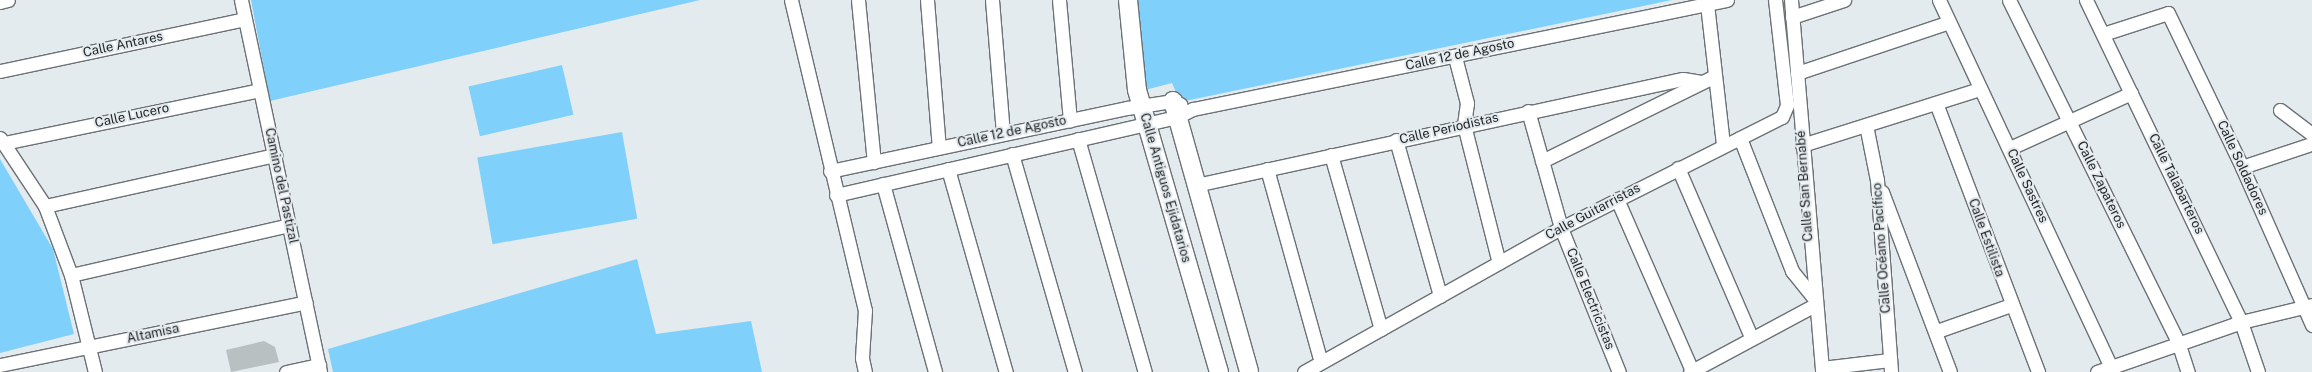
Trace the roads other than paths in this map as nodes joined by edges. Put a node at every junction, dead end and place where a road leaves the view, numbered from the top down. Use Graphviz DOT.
graph roads {
  1 [pos="8,0"];
  2 [pos="241,0"];
  3 [pos="791,0"];
  4 [pos="858,0"];
  5 [pos="927,0"];
  6 [pos="992,0"];
  7 [pos="1059,0"];
  8 [pos="1128,0"];
  9 [pos="1727,0"];
  10 [pos="1774,0"];
  11 [pos="1791,0"];
  12 [pos="1844,0"];
  13 [pos="1939,0"];
  14 [pos="2009,0"];
  15 [pos="2086,0"];
  16 [pos="0,2"];
  17 [pos="1707,4"];
  18 [pos="1792,17"];
  19 [pos="245,19"];
  20 [pos="1949,22"];
  21 [pos="2103,34"];
  22 [pos="1455,57"];
  23 [pos="0,71"];
  24 [pos="1797,73"];
  25 [pos="1707,80"];
  26 [pos="1980,89"];
  27 [pos="260,90"];
  28 [pos="2131,93"];
  29 [pos="1936,103"];
  30 [pos="1141,105"];
  31 [pos="1175,109"];
  32 [pos="2280,110"];
  33 [pos="1528,111"];
  34 [pos="1070,120"];
  35 [pos="2069,120"];
  36 [pos="1146,124"];
  37 [pos="1464,125"];
  38 [pos="1866,125"];
  39 [pos="1003,134"];
  40 [pos="1740,138"];
  41 [pos="1078,139"];
  42 [pos="2,140"];
  43 [pos="1396,140"];
  44 [pos="2308,140"];
  45 [pos="1722,145"];
  46 [pos="1802,146"];
  47 [pos="939,148"];
  48 [pos="2010,148"];
  49 [pos="1012,154"];
  50 [pos="1331,155"];
  51 [pos="275,156"];
  52 [pos="874,162"];
  53 [pos="1542,162"];
  54 [pos="2242,167"];
  55 [pos="1678,168"];
  56 [pos="948,169"];
  57 [pos="1266,169"];
  58 [pos="830,171"];
  59 [pos="1877,180"];
  60 [pos="883,184"];
  61 [pos="1196,185"];
  62 [pos="836,195"];
  63 [pos="1617,199"];
  64 [pos="45,206"];
  65 [pos="290,225"];
  66 [pos="1561,228"];
  67 [pos="1499,263"];
  68 [pos="71,275"];
  69 [pos="1440,296"];
  70 [pos="306,302"];
  71 [pos="1814,302"];
  72 [pos="2011,305"];
  73 [pos="2309,305"];
  74 [pos="2241,322"];
  75 [pos="2312,325"];
  76 [pos="1381,328"];
  77 [pos="1937,331"];
  78 [pos="1751,337"];
  79 [pos="2178,342"];
  80 [pos="89,348"];
  81 [pos="1321,362"];
  82 [pos="0,365"];
  83 [pos="320,368"];
  84 [pos="1891,369"];
  85 [pos="1822,370"];
  86 [pos="2112,370"];
  87 [pos="95,372"];
  88 [pos="286,372"];
  89 [pos="865,372"];
  90 [pos="935,372"];
  91 [pos="1006,372"];
  92 [pos="1075,372"];
  93 [pos="1145,372"];
  94 [pos="1219,372"];
  95 [pos="1249,372"];
  96 [pos="1304,372"];
  97 [pos="1620,372"];
  98 [pos="1691,372"];
  99 [pos="1950,372"];
  100 [pos="2038,372"];
  101 [pos="2097,372"];
  102 [pos="2188,372"];
  103 [pos="2258,372"];
  1 -- 16 [label="street"];
  2 -- 19 [label="street, Camino del Pastizal"];
  3 -- 58 [label="street"];
  4 -- 52 [label="street"];
  5 -- 47 [label="street"];
  6 -- 39 [label="street"];
  7 -- 34 [label="street"];
  8 -- 30 [label="street, Calle Antiguos Ejidatarios"];
  9 -- 17 [label="street, Calle 12 de Agosto"];
  10 -- 40 [label="street, Calle Guitarristas"];
  11 -- 18 [label="street, Calle San Bernabé"];
  12 -- 18 [label="street"];
  13 -- 20 [label="street, Calle Sastres"];
  14 -- 35 [label="street, Calle Zapateros"];
  15 -- 21 [label="street, Calle Talabarteros"];
  17 -- 22 [label="street, Calle 12 de Agosto"];
  17 -- 25 [label="street"];
  18 -- 24 [label="street, Calle San Bernabé"];
  19 -- 23 [label="street, Calle Antares"];
  19 -- 27 [label="street, Camino del Pastizal"];
  20 -- 24 [label="street"];
  20 -- 26 [label="street, Calle Sastres"];
  21 -- 28 [label="street, Calle Talabarteros"];
  21 -- 54 [label="street, Calle Soldadores"];
  22 -- 31 [label="street, Calle 12 de Agosto"];
  22 -- 37 [label="street"];
  24 -- 46 [label="street, Calle San Bernabé"];
  25 -- 33 [label="street, Calle Periodistas"];
  25 -- 45 [label="street"];
  25 -- 53 [label="street"];
  26 -- 29 [label="street"];
  26 -- 48 [label="street, Calle Sastres"];
  27 -- 42 [label="street, Calle Lucero"];
  27 -- 51 [label="street, Camino del Pastizal"];
  28 -- 35 [label="street"];
  28 -- 74 [label="street, Calle Talabarteros"];
  29 -- 38 [label="street"];
  29 -- 72 [label="street, Calle Estilista"];
  30 -- 31 [label="street, Calle 12 de Agosto"];
  30 -- 34 [label="street, Calle 12 de Agosto"];
  30 -- 36 [label="street, Calle Antiguos Ejidatarios"];
  31 -- 36 [label="street, Calle 12 de Agosto"];
  31 -- 61 [label="street"];
  32 -- 44 [label="street"];
  33 -- 37 [label="street, Calle Periodistas"];
  33 -- 53 [label="street, Calle Electricistas"];
  34 -- 39 [label="street, Calle 12 de Agosto"];
  35 -- 48 [label="street"];
  35 -- 79 [label="street, Calle Zapateros"];
  36 -- 41 [label="street, Calle 12 de Agosto"];
  36 -- 94 [label="street, Calle Antiguos Ejidatarios"];
  37 -- 43 [label="street, Calle Periodistas"];
  37 -- 67 [label="street"];
  38 -- 46 [label="street"];
  38 -- 59 [label="street, Calle Océano Pacífico"];
  39 -- 47 [label="street, Calle 12 de Agosto"];
  40 -- 45 [label="street, Calle Guitarristas"];
  40 -- 71 [label="street"];
  41 -- 49 [label="street, Calle 12 de Agosto"];
  41 -- 93 [label="street"];
  42 -- 64 [label="street"];
  43 -- 50 [label="street, Calle Periodistas"];
  43 -- 69 [label="street"];
  44 -- 54 [label="street"];
  45 -- 55 [label="street, Calle Guitarristas"];
  46 -- 71 [label="street, Calle San Bernabé"];
  47 -- 52 [label="street, Calle 12 de Agosto"];
  48 -- 86 [label="street, Calle Sastres"];
  49 -- 56 [label="street, Calle 12 de Agosto"];
  49 -- 92 [label="street"];
  50 -- 57 [label="street, Calle Periodistas"];
  50 -- 76 [label="street"];
  51 -- 64 [label="street"];
  51 -- 65 [label="street, Camino del Pastizal"];
  52 -- 58 [label="street, Calle 12 de Agosto"];
  53 -- 66 [label="street, Calle Electricistas"];
  54 -- 73 [label="street, Calle Soldadores"];
  55 -- 63 [label="street, Calle Guitarristas"];
  55 -- 78 [label="street"];
  56 -- 60 [label="street, Calle 12 de Agosto"];
  56 -- 91 [label="street"];
  57 -- 61 [label="street, Calle Periodistas"];
  57 -- 81 [label="street"];
  58 -- 62 [label="street"];
  59 -- 77 [label="street"];
  59 -- 84 [label="street, Calle Océano Pacífico"];
  60 -- 62 [label="street, Calle 12 de Agosto"];
  60 -- 90 [label="street"];
  61 -- 95 [label="street"];
  62 -- 89 [label="street"];
  63 -- 66 [label="street, Calle Guitarristas"];
  63 -- 98 [label="street"];
  64 -- 68 [label="street"];
  65 -- 68 [label="street"];
  65 -- 70 [label="street, Camino del Pastizal"];
  66 -- 67 [label="street, Calle Guitarristas"];
  66 -- 97 [label="street, Calle Electricistas"];
  67 -- 69 [label="street, Calle Guitarristas"];
  68 -- 80 [label="street"];
  69 -- 76 [label="street, Calle Guitarristas"];
  70 -- 80 [label="street, Altamisa"];
  70 -- 83 [label="street, Camino del Pastizal"];
  71 -- 78 [label="street"];
  71 -- 85 [label="street, Calle San Bernabé"];
  72 -- 77 [label="street"];
  72 -- 100 [label="street, Calle Estilista"];
  73 -- 74 [label="street"];
  73 -- 75 [label="street, Calle Soldadores"];
  74 -- 79 [label="street"];
  74 -- 103 [label="street, Calle Talabarteros"];
  76 -- 81 [label="street, Calle Guitarristas"];
  77 -- 99 [label="street"];
  78 -- 98 [label="street"];
  79 -- 86 [label="street"];
  79 -- 102 [label="street, Calle Zapateros"];
  80 -- 82 [label="street, Altamisa"];
  80 -- 87 [label="street"];
  81 -- 96 [label="street, Calle Guitarristas"];
  83 -- 88 [label="street"];
  84 -- 85 [label="street"];
  86 -- 101 [label="street"];
}
